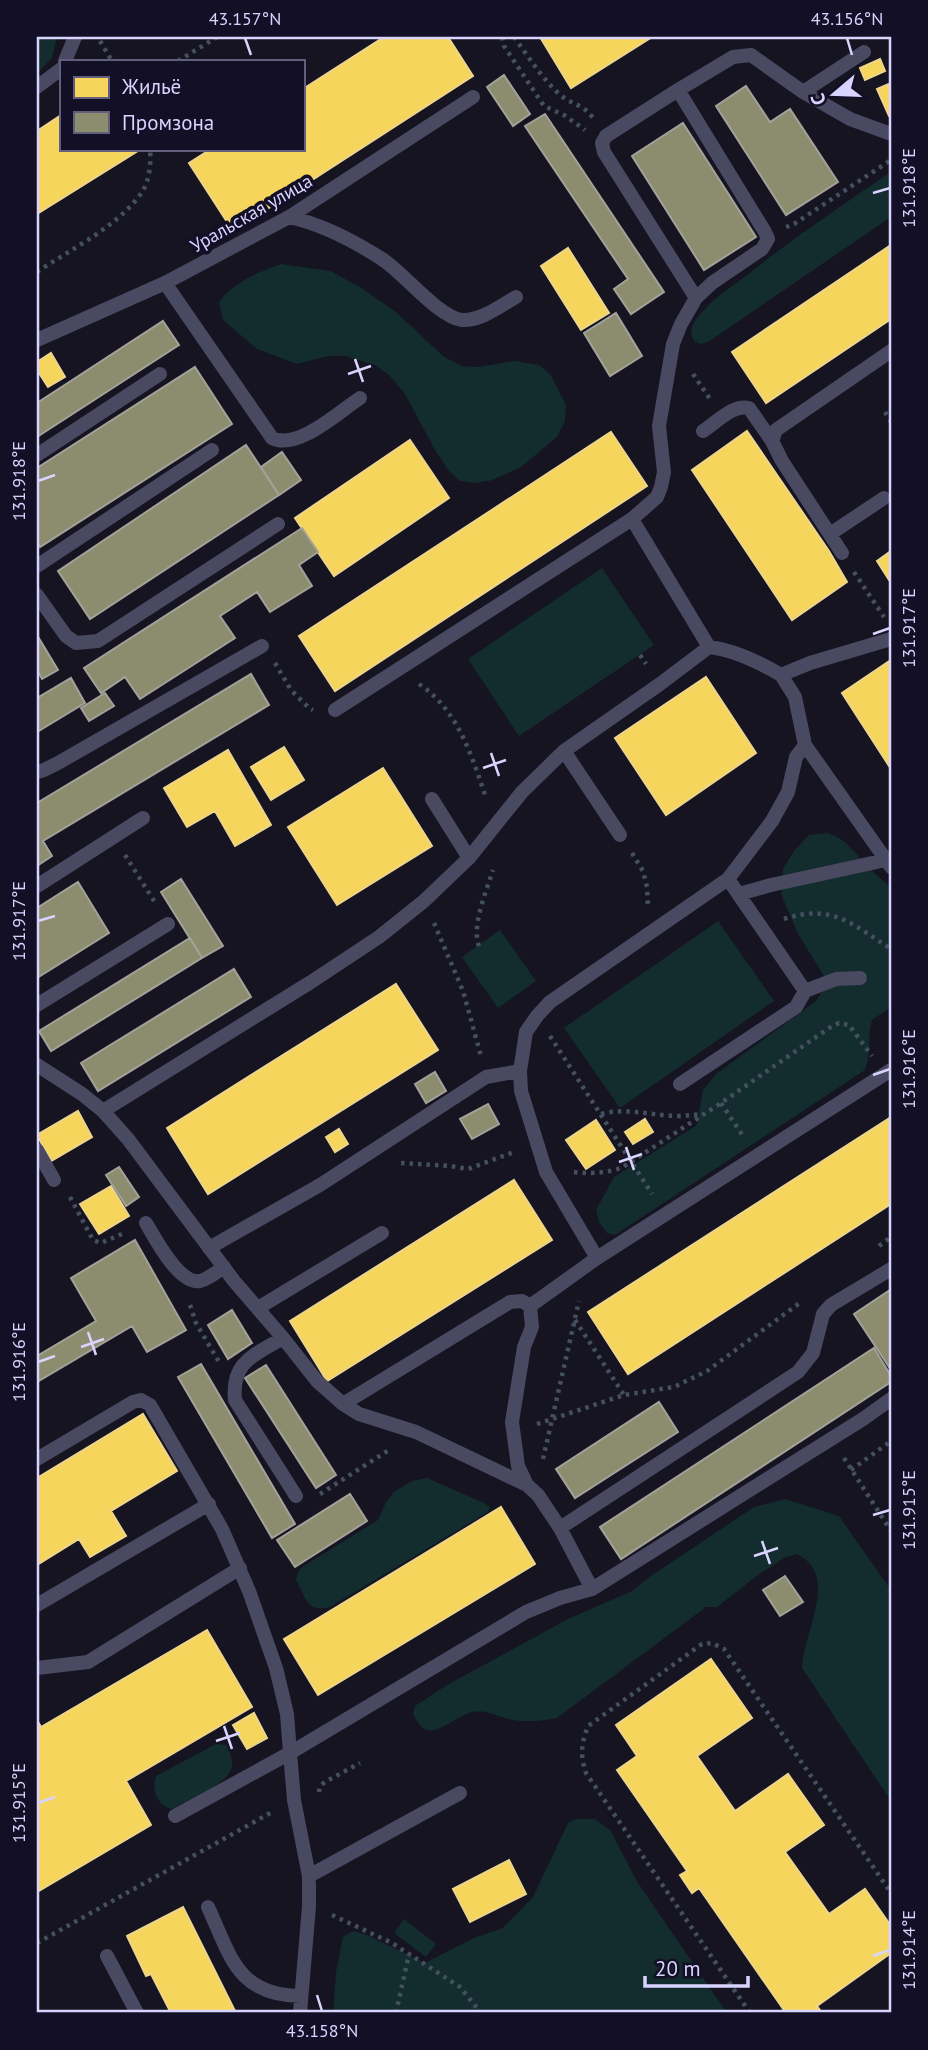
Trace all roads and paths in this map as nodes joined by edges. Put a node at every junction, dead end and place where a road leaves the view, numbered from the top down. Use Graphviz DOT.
graph roads {
  1 [pos="75,37"];
  2 [pos="97,37"];
  3 [pos="217,37"];
  4 [pos="502,37"];
  5 [pos="514,37"];
  6 [pos="864,52"];
  7 [pos="65,60"];
  8 [pos="111,60"];
  9 [pos="180,60"];
  10 [pos="60,70"];
  11 [pos="37,87"];
  12 [pos="678,90"];
  13 [pos="803,92"];
  14 [pos="473,97"];
  15 [pos="891,134"];
  16 [pos="604,139"];
  17 [pos="150,150"];
  18 [pos="891,160"];
  19 [pos="289,217"];
  20 [pos="765,232"];
  21 [pos="37,272"];
  22 [pos="165,284"];
  23 [pos="516,297"];
  24 [pos="696,298"];
  25 [pos="37,341"];
  26 [pos="673,344"];
  27 [pos="891,351"];
  28 [pos="160,374"];
  29 [pos="360,398"];
  30 [pos="885,412"];
  31 [pos="722,418"];
  32 [pos="891,422"];
  33 [pos="703,431"];
  34 [pos="772,440"];
  35 [pos="212,450"];
  36 [pos="37,456"];
  37 [pos="884,498"];
  38 [pos="632,519"];
  39 [pos="278,524"];
  40 [pos="830,534"];
  41 [pos="842,553"];
  42 [pos="37,566"];
  43 [pos="855,574"];
  44 [pos="37,595"];
  45 [pos="884,618"];
  46 [pos="891,639"];
  47 [pos="262,646"];
  48 [pos="709,647"];
  49 [pos="394,671"];
  50 [pos="781,675"];
  51 [pos="335,710"];
  52 [pos="806,746"];
  53 [pos="564,751"];
  54 [pos="39,767"];
  55 [pos="484,791"];
  56 [pos="432,799"];
  57 [pos="143,818"];
  58 [pos="620,835"];
  59 [pos="114,836"];
  60 [pos="470,859"];
  61 [pos="888,863"];
  62 [pos="494,865"];
  63 [pos="728,879"];
  64 [pos="37,886"];
  65 [pos="739,894"];
  66 [pos="424,901"];
  67 [pos="167,924"];
  68 [pos="658,926"];
  69 [pos="760,928"];
  70 [pos="479,946"];
  71 [pos="891,949"];
  72 [pos="860,978"];
  73 [pos="805,991"];
  74 [pos="37,1005"];
  75 [pos="537,1017"];
  76 [pos="858,1035"];
  77 [pos="37,1065"];
  78 [pos="891,1070"];
  79 [pos="520,1071"];
  80 [pos="486,1077"];
  81 [pos="680,1084"];
  82 [pos="721,1103"];
  83 [pos="103,1111"];
  84 [pos="601,1114"];
  85 [pos="702,1116"];
  86 [pos="537,1148"];
  87 [pos="37,1150"];
  88 [pos="375,1150"];
  89 [pos="757,1157"];
  90 [pos="631,1161"];
  91 [pos="60,1184"];
  92 [pos="666,1215"];
  93 [pos="146,1223"];
  94 [pos="382,1233"];
  95 [pos="891,1237"];
  96 [pos="209,1248"];
  97 [pos="870,1252"];
  98 [pos="597,1258"];
  99 [pos="224,1267"];
  100 [pos="891,1269"];
  101 [pos="187,1278"];
  102 [pos="579,1297"];
  103 [pos="805,1300"];
  104 [pos="530,1306"];
  105 [pos="258,1308"];
  106 [pos="574,1318"];
  107 [pos="283,1338"];
  108 [pos="236,1375"];
  109 [pos="624,1395"];
  110 [pos="891,1399"];
  111 [pos="343,1404"];
  112 [pos="553,1419"];
  113 [pos="512,1431"];
  114 [pos="416,1433"];
  115 [pos="840,1433"];
  116 [pos="891,1441"];
  117 [pos="37,1460"];
  118 [pos="851,1470"];
  119 [pos="533,1490"];
  120 [pos="296,1496"];
  121 [pos="209,1504"];
  122 [pos="560,1528"];
  123 [pos="891,1531"];
  124 [pos="240,1568"];
  125 [pos="592,1589"];
  126 [pos="37,1605"];
  127 [pos="37,1668"];
  128 [pos="290,1753"];
  129 [pos="460,1793"];
  130 [pos="294,1800"];
  131 [pos="175,1816"];
  132 [pos="309,1876"];
  133 [pos="891,1893"];
  134 [pos="309,1906"];
  135 [pos="208,1907"];
  136 [pos="37,1943"];
  137 [pos="409,1954"];
  138 [pos="107,1956"];
  139 [pos="301,1996"];
  140 [pos="137,2013"];
  141 [pos="300,2013"];
  142 [pos="396,2013"];
  143 [pos="481,2013"];
  144 [pos="750,2013"];
  1 -- 7 [label="lane"];
  2 -- 8 [label="path"];
  3 -- 9 [label="path"];
  4 -- 16 [label="path"];
  5 -- 16 [label="path"];
  6 -- 13 [label="lane"];
  10 -- 11 [label="lane"];
  12 -- 13 [label="lane"];
  12 -- 16 [label="lane"];
  12 -- 20 [label="lane"];
  13 -- 15 [label="lane"];
  14 -- 19 [label="lane, Уральская улица"];
  16 -- 24 [label="lane"];
  17 -- 21 [label="path"];
  18 -- 20 [label="path"];
  19 -- 22 [label="lane, Уральская улица"];
  19 -- 23 [label="lane"];
  20 -- 24 [label="lane"];
  22 -- 25 [label="lane, Уральская улица"];
  22 -- 29 [label="lane"];
  24 -- 26 [label="lane"];
  26 -- 31 [label="path"];
  26 -- 38 [label="lane"];
  27 -- 34 [label="lane"];
  28 -- 36 [label="lane"];
  30 -- 32 [label="path"];
  31 -- 33 [label="lane"];
  31 -- 34 [label="lane"];
  34 -- 40 [label="lane"];
  35 -- 42 [label="lane"];
  37 -- 40 [label="lane"];
  38 -- 48 [label="lane"];
  38 -- 49 [label="lane"];
  39 -- 44 [label="lane"];
  40 -- 41 [label="lane"];
  43 -- 45 [label="path"];
  46 -- 50 [label="lane"];
  47 -- 51 [label="path"];
  47 -- 54 [label="lane"];
  48 -- 50 [label="lane"];
  48 -- 53 [label="lane"];
  49 -- 51 [label="lane"];
  49 -- 55 [label="path"];
  50 -- 52 [label="lane"];
  52 -- 61 [label="lane"];
  52 -- 63 [label="lane"];
  53 -- 58 [label="lane"];
  53 -- 60 [label="lane"];
  56 -- 60 [label="lane"];
  57 -- 59 [label="lane"];
  58 -- 68 [label="path"];
  59 -- 64 [label="lane"];
  59 -- 67 [label="path"];
  60 -- 66 [label="lane"];
  61 -- 65 [label="lane"];
  62 -- 70 [label="path"];
  63 -- 65 [label="lane"];
  63 -- 68 [label="lane"];
  65 -- 69 [label="lane"];
  66 -- 80 [label="path"];
  66 -- 83 [label="lane"];
  67 -- 74 [label="lane"];
  68 -- 75 [label="lane"];
  69 -- 71 [label="path"];
  69 -- 73 [label="lane"];
  72 -- 73 [label="lane"];
  73 -- 81 [label="lane"];
  75 -- 79 [label="lane"];
  75 -- 84 [label="path"];
  76 -- 82 [label="path"];
  77 -- 83 [label="lane"];
  78 -- 89 [label="lane"];
  79 -- 80 [label="lane"];
  79 -- 86 [label="lane"];
  80 -- 88 [label="lane"];
  82 -- 85 [label="path"];
  82 -- 89 [label="path"];
  83 -- 96 [label="lane"];
  84 -- 85 [label="path"];
  84 -- 90 [label="path"];
  85 -- 90 [label="path"];
  86 -- 88 [label="path"];
  86 -- 90 [label="path"];
  86 -- 98 [label="lane"];
  87 -- 91 [label="lane"];
  88 -- 96 [label="lane"];
  89 -- 92 [label="lane"];
  90 -- 92 [label="path"];
  91 -- 93 [label="path"];
  92 -- 98 [label="lane"];
  93 -- 101 [label="lane"];
  94 -- 105 [label="lane"];
  95 -- 97 [label="path"];
  96 -- 99 [label="lane"];
  98 -- 104 [label="lane"];
  99 -- 101 [label="lane"];
  99 -- 105 [label="lane"];
  100 -- 122 [label="lane"];
  101 -- 108 [label="path"];
  102 -- 106 [label="path"];
  103 -- 109 [label="path"];
  104 -- 111 [label="lane"];
  104 -- 113 [label="lane"];
  105 -- 107 [label="lane"];
  106 -- 109 [label="path"];
  106 -- 112 [label="path"];
  107 -- 108 [label="lane"];
  107 -- 111 [label="lane"];
  108 -- 120 [label="lane"];
  109 -- 112 [label="path"];
  110 -- 115 [label="lane"];
  111 -- 114 [label="lane"];
  112 -- 113 [label="path"];
  112 -- 119 [label="path"];
  113 -- 119 [label="lane"];
  114 -- 119 [label="lane"];
  114 -- 120 [label="path"];
  115 -- 118 [label="path"];
  115 -- 125 [label="lane"];
  116 -- 118 [label="path"];
  117 -- 121 [label="lane"];
  118 -- 123 [label="path"];
  119 -- 122 [label="lane"];
  121 -- 124 [label="lane"];
  121 -- 126 [label="lane"];
  122 -- 125 [label="lane"];
  124 -- 127 [label="lane"];
  124 -- 128 [label="lane"];
  125 -- 128 [label="lane"];
  128 -- 130 [label="lane"];
  128 -- 131 [label="lane"];
  129 -- 132 [label="lane"];
  130 -- 132 [label="lane"];
  130 -- 136 [label="path"];
  132 -- 134 [label="lane"];
  133 -- 144 [label="path"];
  134 -- 137 [label="path"];
  134 -- 139 [label="lane"];
  135 -- 139 [label="lane"];
  137 -- 142 [label="path"];
  137 -- 143 [label="path"];
  138 -- 140 [label="lane"];
  139 -- 141 [label="lane"];
}
